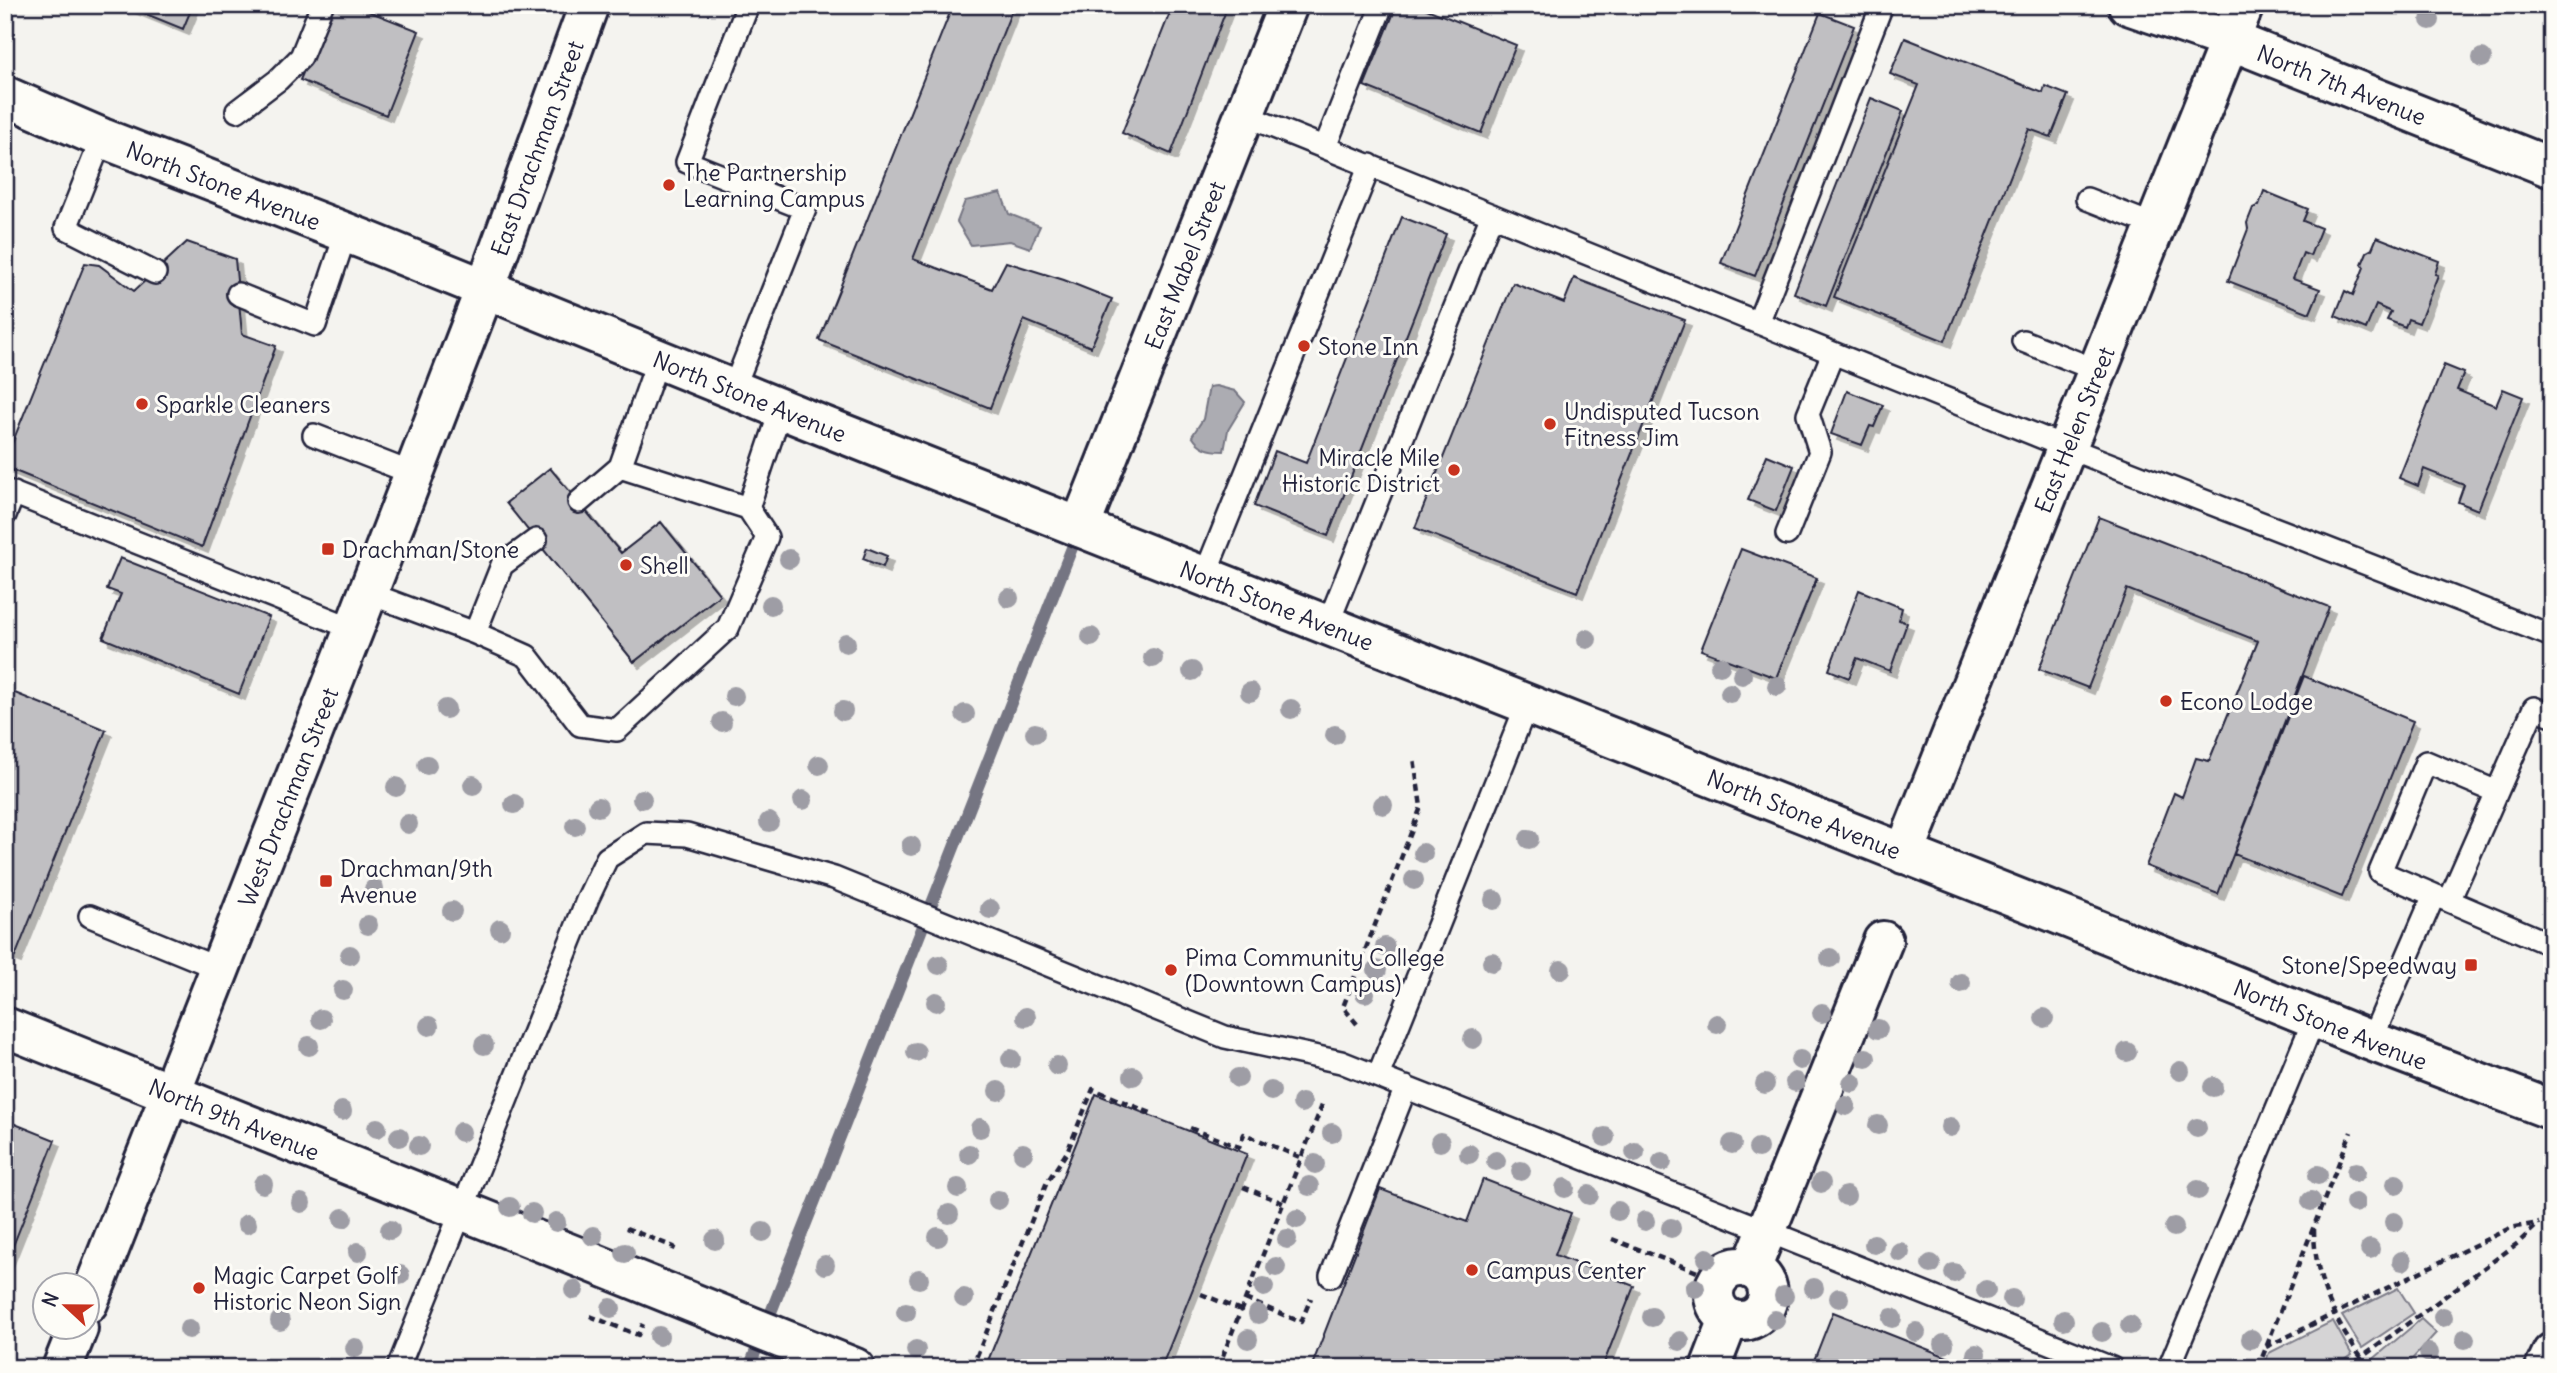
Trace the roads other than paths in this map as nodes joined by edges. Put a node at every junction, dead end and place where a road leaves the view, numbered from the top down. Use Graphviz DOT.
graph roads {
  1 [pos="322,5"];
  2 [pos="589,5"];
  3 [pos="748,5"];
  4 [pos="1288,5"];
  5 [pos="1382,5"];
  6 [pos="1882,5"];
  7 [pos="2128,5"];
  8 [pos="2244,5"];
  9 [pos="2230,40"];
  10 [pos="5,96"];
  11 [pos="237,111"];
  12 [pos="1244,115"];
  13 [pos="102,138"];
  14 [pos="1325,147"];
  15 [pos="1370,165"];
  16 [pos="2552,168"];
  17 [pos="2087,199"];
  18 [pos="1492,215"];
  19 [pos="2156,226"];
  20 [pos="346,233"];
  21 [pos="155,272"];
  22 [pos="485,289"];
  23 [pos="238,294"];
  24 [pos="1758,323"];
  25 [pos="2023,341"];
  26 [pos="1833,353"];
  27 [pos="658,360"];
  28 [pos="2099,371"];
  29 [pos="733,390"];
  30 [pos="781,410"];
  31 [pos="314,435"];
  32 [pos="2068,448"];
  33 [pos="620,467"];
  34 [pos="414,474"];
  35 [pos="10,491"];
  36 [pos="579,502"];
  37 [pos="748,508"];
  38 [pos="5,515"];
  39 [pos="1080,527"];
  40 [pos="1787,534"];
  41 [pos="536,540"];
  42 [pos="1204,577"];
  43 [pos="368,593"];
  44 [pos="1327,626"];
  45 [pos="354,629"];
  46 [pos="475,633"];
  47 [pos="2552,636"];
  48 [pos="1527,704"];
  49 [pos="2552,715"];
  50 [pos="2497,792"];
  51 [pos="1905,854"];
  52 [pos="2442,898"];
  53 [pos="90,916"];
  54 [pos="1883,941"];
  55 [pos="2552,945"];
  56 [pos="220,969"];
  57 [pos="2315,1017"];
  58 [pos="5,1027"];
  59 [pos="2371,1041"];
  60 [pos="1378,1076"];
  61 [pos="1406,1087"];
  62 [pos="171,1092"];
  63 [pos="2552,1110"];
  64 [pos="462,1209"];
  65 [pos="1766,1230"];
  66 [pos="100,1272"];
  67 [pos="1734,1274"];
  68 [pos="1331,1276"];
  69 [pos="1730,1320"];
  70 [pos="72,1342"];
  71 [pos="2552,1353"];
  72 [pos="62,1368"];
  73 [pos="398,1368"];
  74 [pos="855,1368"];
  75 [pos="1710,1368"];
  76 [pos="2112,1368"];
  77 [pos="2169,1368"];
  78 [pos="2545,1368"];
  1 -- 11 [label="lane"];
  2 -- 22 [label="street, East Drachman Street"];
  3 -- 29 [label="lane"];
  4 -- 12 [label="street, East Mabel Street"];
  5 -- 14 [label="lane"];
  6 -- 24 [label="lane"];
  7 -- 9 [label="street, North 7th Avenue"];
  8 -- 9 [label="street, East Helen Street"];
  9 -- 16 [label="street, North 7th Avenue"];
  9 -- 19 [label="street, East Helen Street"];
  10 -- 13 [label="street, North Stone Avenue"];
  12 -- 14 [label="lane"];
  12 -- 39 [label="street, East Mabel Street"];
  13 -- 20 [label="street, North Stone Avenue"];
  13 -- 21 [label="lane"];
  14 -- 15 [label="lane"];
  15 -- 18 [label="lane"];
  15 -- 42 [label="lane"];
  17 -- 19 [label="lane"];
  18 -- 24 [label="lane"];
  18 -- 44 [label="lane"];
  19 -- 28 [label="street, East Helen Street"];
  20 -- 22 [label="street, North Stone Avenue"];
  20 -- 23 [label="lane"];
  22 -- 27 [label="street, North Stone Avenue"];
  22 -- 34 [label="street, West Drachman Street"];
  24 -- 26 [label="lane"];
  25 -- 28 [label="lane"];
  26 -- 32 [label="lane"];
  26 -- 40 [label="lane"];
  27 -- 29 [label="street, North Stone Avenue"];
  27 -- 33 [label="lane"];
  28 -- 32 [label="street, East Helen Street"];
  29 -- 30 [label="street, North Stone Avenue"];
  30 -- 37 [label="lane"];
  30 -- 39 [label="street, North Stone Avenue"];
  31 -- 34 [label="lane"];
  32 -- 47 [label="lane"];
  32 -- 51 [label="street, East Helen Street"];
  33 -- 36 [label="lane"];
  33 -- 37 [label="lane"];
  34 -- 43 [label="street, West Drachman Street"];
  35 -- 38 [label="lane"];
  35 -- 45 [label="lane"];
  37 -- 46 [label="lane"];
  39 -- 42 [label="street, North Stone Avenue"];
  41 -- 46 [label="lane"];
  42 -- 44 [label="street, North Stone Avenue"];
  43 -- 45 [label="street, West Drachman Street"];
  43 -- 46 [label="lane"];
  44 -- 48 [label="street, North Stone Avenue"];
  45 -- 56 [label="street, West Drachman Street"];
  48 -- 51 [label="street, North Stone Avenue"];
  48 -- 60 [label="lane"];
  49 -- 50 [label="lane"];
  50 -- 52 [label="lane"];
  50 -- 52 [label="lane"];
  51 -- 57 [label="street, North Stone Avenue"];
  52 -- 55 [label="lane"];
  52 -- 59 [label="lane"];
  53 -- 56 [label="lane"];
  54 -- 65 [label="street"];
  56 -- 62 [label="street, West Drachman Street"];
  57 -- 59 [label="street, North Stone Avenue"];
  57 -- 77 [label="lane"];
  58 -- 62 [label="street, North 9th Avenue"];
  59 -- 63 [label="street, North Stone Avenue"];
  60 -- 61 [label="lane"];
  60 -- 64 [label="lane"];
  61 -- 65 [label="lane"];
  61 -- 68 [label="lane"];
  62 -- 64 [label="street, North 9th Avenue"];
  62 -- 66 [label="street, West Drachman Street"];
  64 -- 73 [label="lane"];
  64 -- 74 [label="street, North 9th Avenue"];
  65 -- 67 [label="street"];
  65 -- 76 [label="lane"];
  67 -- 69 [label="street"];
  67 -- 69 [label="street"];
  69 -- 75 [label="street"];
  70 -- 72 [label="street"];
  71 -- 78 [label="street"];
}
